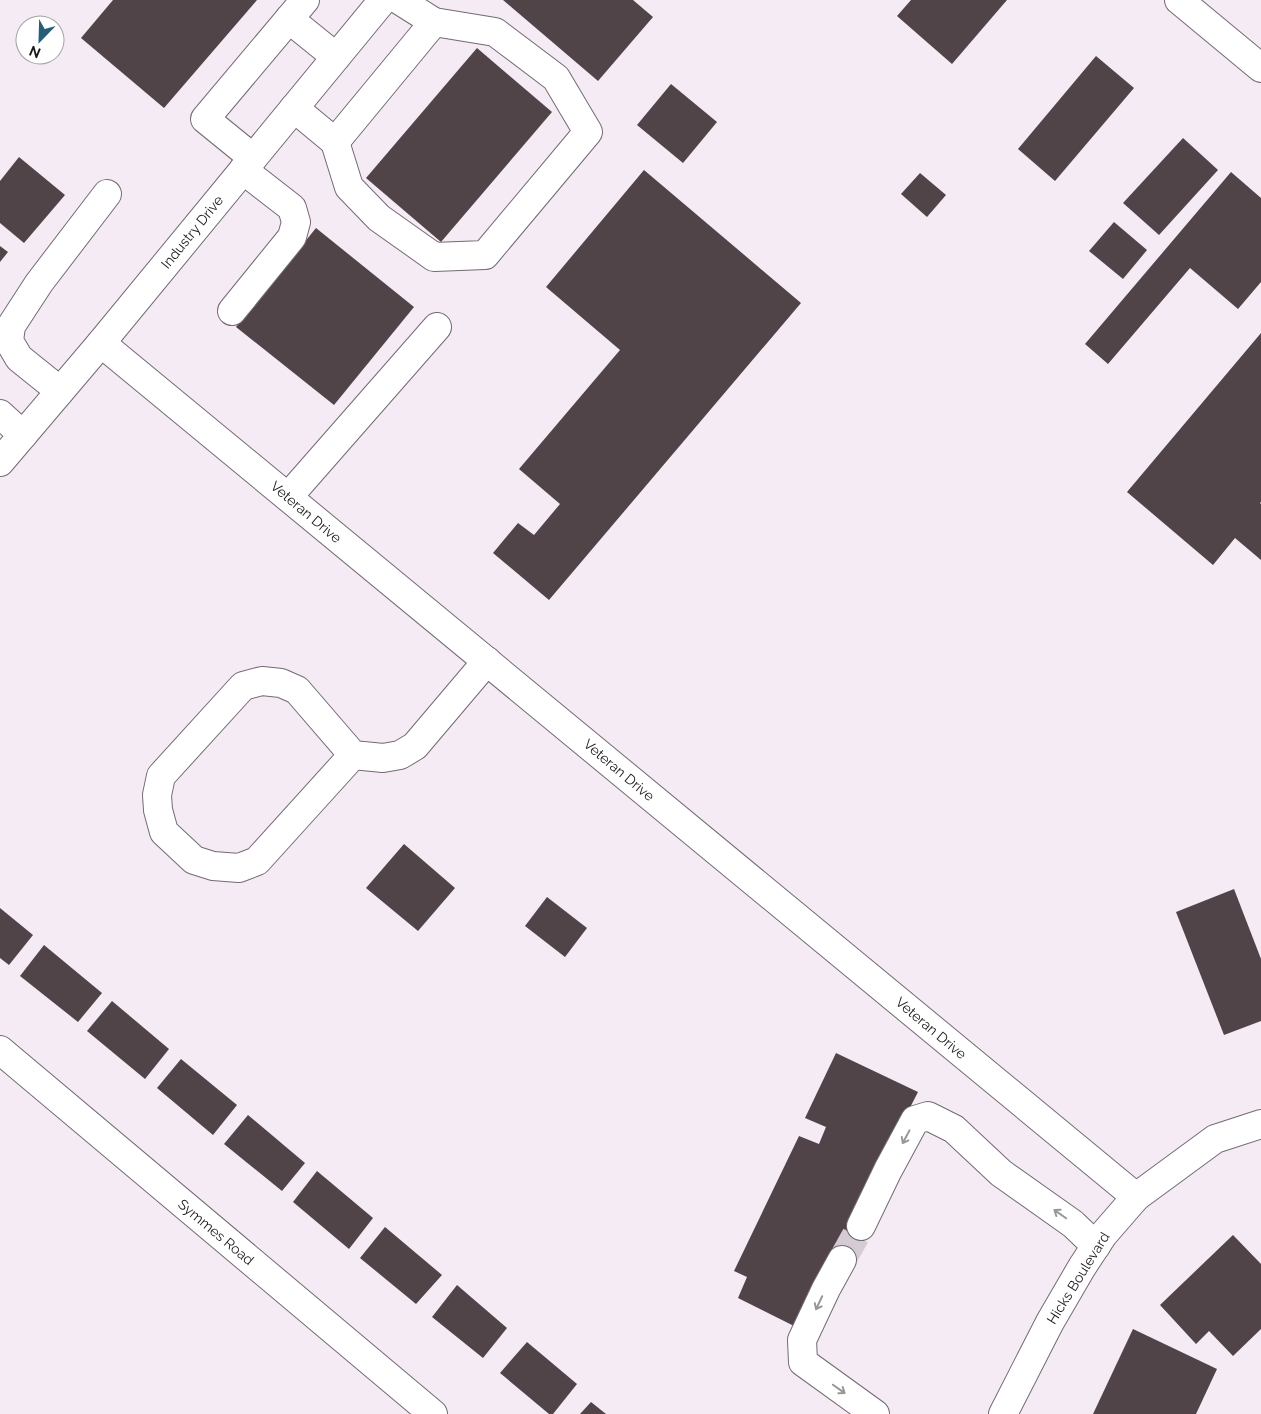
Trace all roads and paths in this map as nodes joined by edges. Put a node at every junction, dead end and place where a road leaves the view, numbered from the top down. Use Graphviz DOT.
graph roads {
  1 [pos="399,0"];
  2 [pos="1179,0"];
  3 [pos="372,4"];
  4 [pos="297,10"];
  5 [pos="434,22"];
  6 [pos="336,57"];
  7 [pos="1261,68"];
  8 [pos="294,108"];
  9 [pos="334,142"];
  10 [pos="248,164"];
  11 [pos="107,194"];
  12 [pos="232,311"];
  13 [pos="437,327"];
  14 [pos="101,343"];
  15 [pos="60,391"];
  16 [pos="0,414"];
  17 [pos="24,435"];
  18 [pos="0,462"];
  19 [pos="288,496"];
  20 [pos="487,661"];
  21 [pos="353,755"];
  22 [pos="0,1050"];
  23 [pos="1261,1124"];
  24 [pos="1136,1197"];
  25 [pos="861,1226"];
  26 [pos="1096,1246"];
  27 [pos="842,1260"];
  28 [pos="433,1414"];
  29 [pos="875,1414"];
  30 [pos="1003,1414"];
  1 -- 5 [label="street"];
  2 -- 7 [label="street"];
  3 -- 6 [label="street, Industry Drive"];
  4 -- 6 [label="street"];
  4 -- 10 [label="street"];
  5 -- 9 [label="street"];
  5 -- 9 [label="street"];
  6 -- 8 [label="street, Industry Drive"];
  8 -- 9 [label="street"];
  8 -- 10 [label="street, Industry Drive"];
  10 -- 12 [label="street"];
  10 -- 14 [label="street, Industry Drive"];
  11 -- 15 [label="street"];
  13 -- 19 [label="street"];
  14 -- 15 [label="street, Industry Drive"];
  14 -- 19 [label="street, Veteran Drive"];
  15 -- 17 [label="street, Industry Drive"];
  16 -- 17 [label="street"];
  17 -- 18 [label="street, Industry Drive"];
  19 -- 20 [label="street, Veteran Drive"];
  20 -- 21 [label="street"];
  20 -- 24 [label="street, Veteran Drive"];
  21 -- 21 [label="street"];
  22 -- 28 [label="street, Symmes Road"];
  23 -- 24 [label="street, Hicks Boulevard"];
  24 -- 26 [label="street, Hicks Boulevard"];
  26 -- 25 [label="street, one-way"];
  26 -- 30 [label="street, Hicks Boulevard"];
  27 -- 29 [label="street, one-way"];
}
